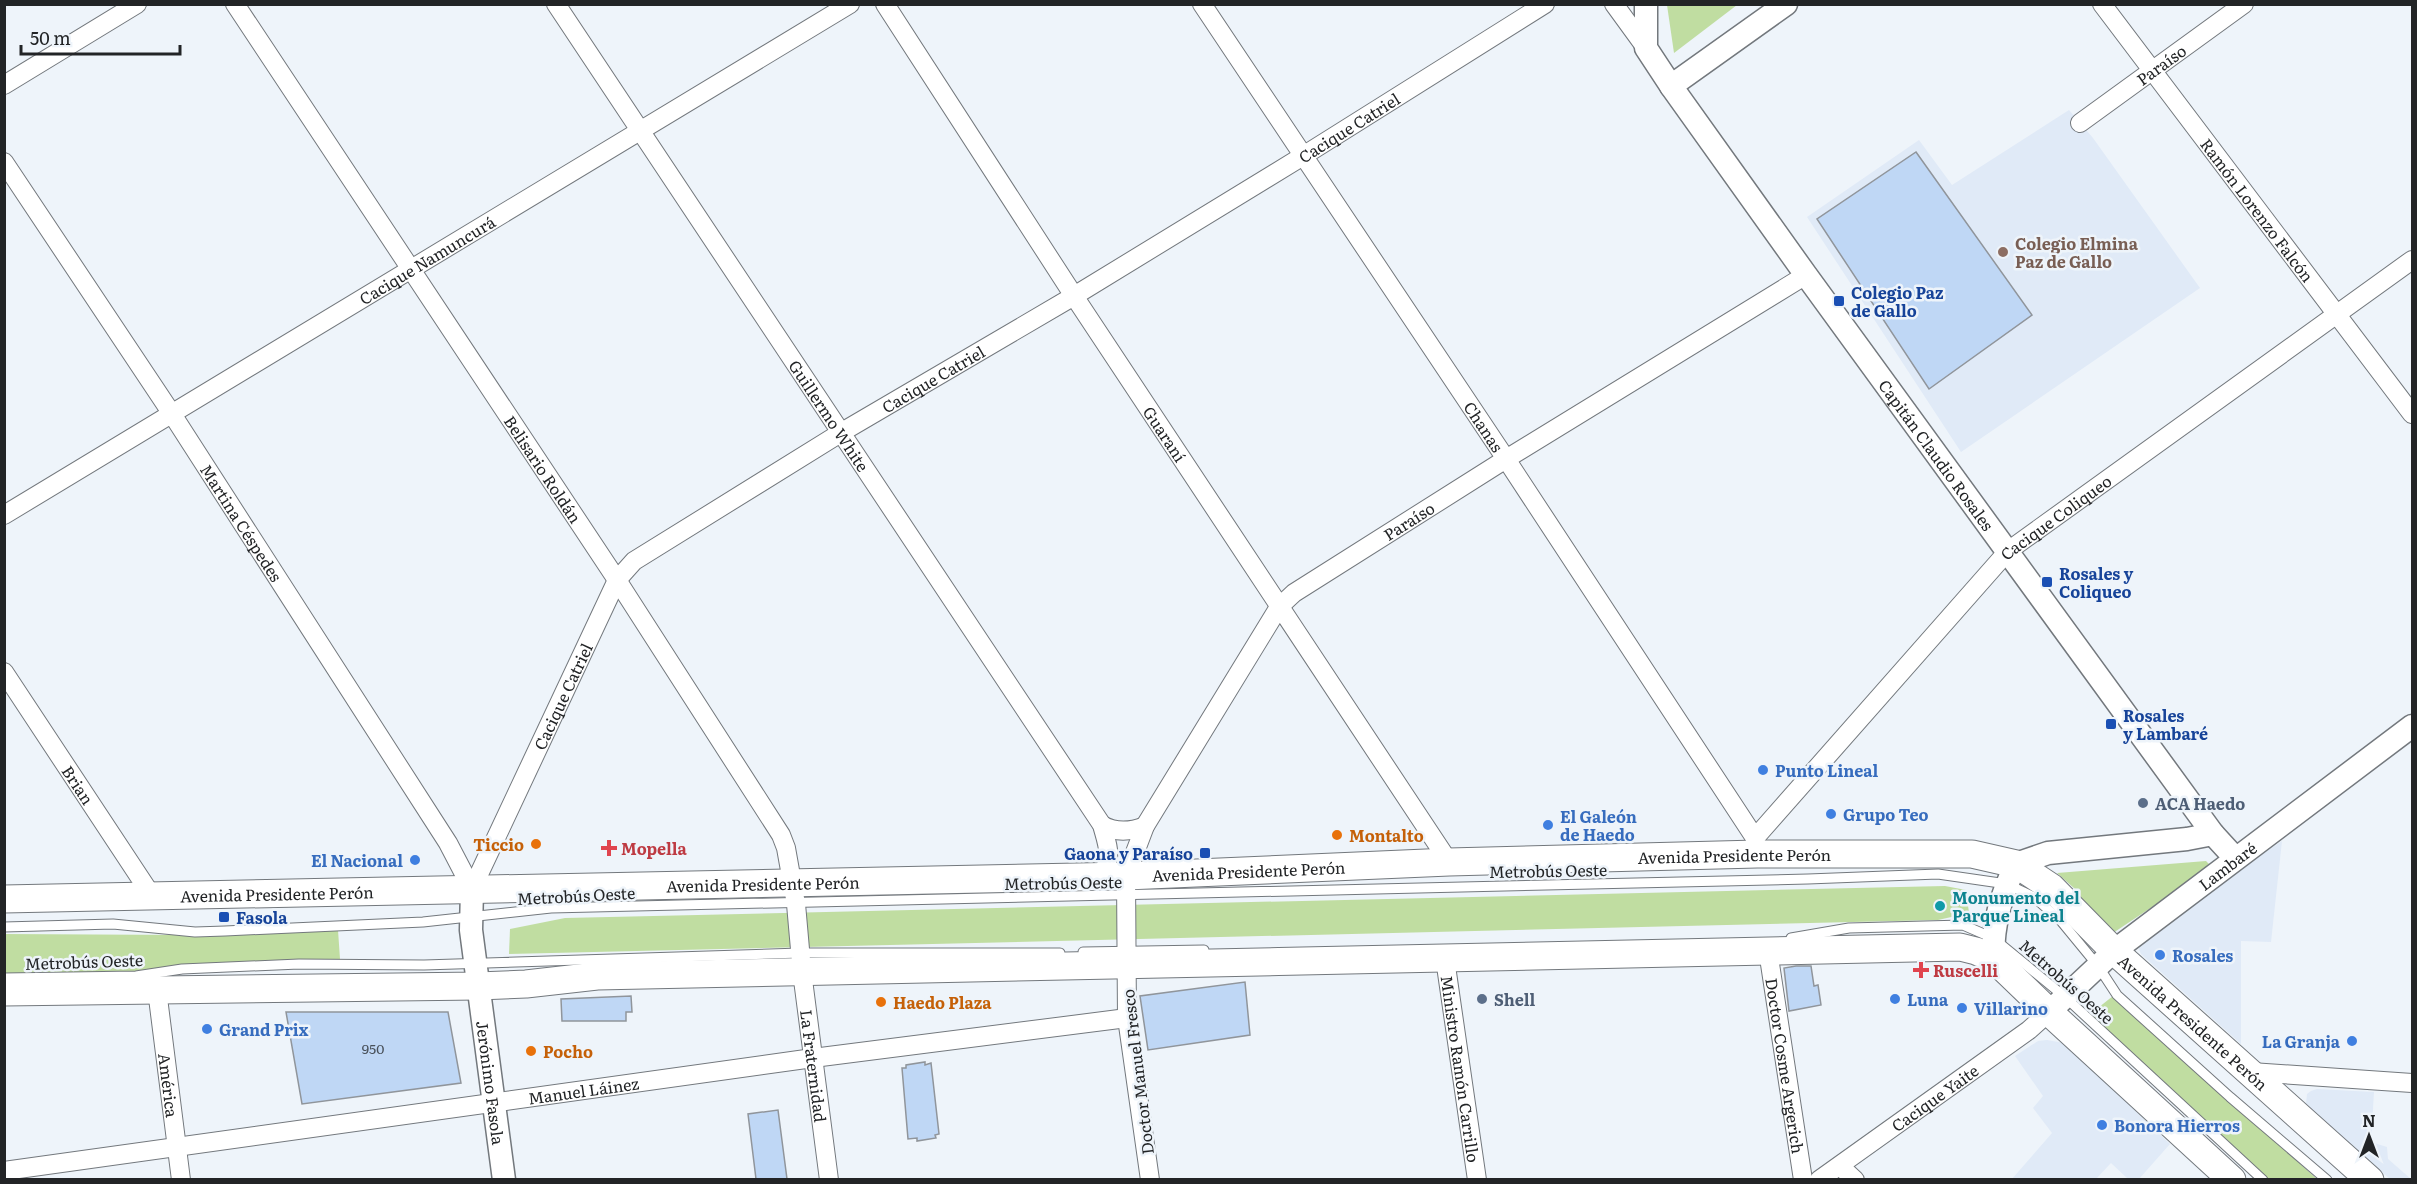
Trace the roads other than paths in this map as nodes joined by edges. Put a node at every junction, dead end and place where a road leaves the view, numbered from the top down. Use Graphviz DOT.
graph roads {
  1 [pos="137,4"];
  2 [pos="236,4"];
  3 [pos="556,4"];
  4 [pos="850,4"];
  5 [pos="885,4"];
  6 [pos="1202,4"];
  7 [pos="1545,4"];
  8 [pos="1614,4"];
  9 [pos="1646,4"];
  10 [pos="1786,4"];
  11 [pos="2102,4"];
  12 [pos="2244,4"];
  13 [pos="1646,48"];
  14 [pos="2151,70"];
  15 [pos="4,85"];
  16 [pos="1671,86"];
  17 [pos="2080,123"];
  18 [pos="640,131"];
  19 [pos="1303,156"];
  20 [pos="4,162"];
  21 [pos="2412,260"];
  22 [pos="410,268"];
  23 [pos="1806,275"];
  24 [pos="1074,296"];
  25 [pos="2337,315"];
  26 [pos="172,414"];
  27 [pos="2412,414"];
  28 [pos="842,432"];
  29 [pos="1506,459"];
  30 [pos="4,515"];
  31 [pos="2008,551"];
  32 [pos="617,580"];
  33 [pos="1279,607"];
  34 [pos="4,672"];
  35 [pos="2412,726"];
  36 [pos="1102,825"];
  37 [pos="1145,826"];
  38 [pos="2213,834"];
  39 [pos="1756,846"];
  40 [pos="2235,858"];
  41 [pos="1449,862"];
  42 [pos="2012,874"];
  43 [pos="1117,883"];
  44 [pos="472,889"];
  45 [pos="793,893"];
  46 [pos="152,896"];
  47 [pos="4,899"];
  48 [pos="471,918"];
  49 [pos="4,927"];
  50 [pos="1776,944"];
  51 [pos="1993,948"];
  52 [pos="1210,950"];
  53 [pos="1126,958"];
  54 [pos="1445,959"];
  55 [pos="2106,959"];
  56 [pos="801,963"];
  57 [pos="477,974"];
  58 [pos="4,978"];
  59 [pos="157,990"];
  60 [pos="4,992"];
  61 [pos="2057,1005"];
  62 [pos="1127,1018"];
  63 [pos="813,1058"];
  64 [pos="2251,1072"];
  65 [pos="2412,1083"];
  66 [pos="493,1101"];
  67 [pos="177,1147"];
  68 [pos="1840,1166"];
  69 [pos="4,1171"];
  70 [pos="181,1179"];
  71 [pos="504,1179"];
  72 [pos="829,1179"];
  73 [pos="1150,1179"];
  74 [pos="1477,1179"];
  75 [pos="1803,1179"];
  76 [pos="1819,1179"];
  77 [pos="1855,1179"];
  78 [pos="2232,1179"];
  79 [pos="2263,1179"];
  80 [pos="2327,1179"];
  81 [pos="2370,1179"];
  1 -- 15 [label="street"];
  2 -- 22 [label="street, Belisario Roldán"];
  3 -- 18 [label="street, Guillermo White"];
  4 -- 18 [label="street, Cacique Namuncurá"];
  5 -- 24 [label="street, Guaraní"];
  6 -- 19 [label="street, Chanas"];
  7 -- 19 [label="street, Cacique Catriel"];
  8 -- 13 [label="street, Capitán Claudio Rosales"];
  9 -- 13 [label="street"];
  10 -- 16 [label="street"];
  11 -- 14 [label="street, Ramón Lorenzo Falcón"];
  12 -- 14 [label="street, Paraíso"];
  13 -- 16 [label="street, Capitán Claudio Rosales"];
  14 -- 17 [label="street, Paraíso"];
  14 -- 25 [label="street, Ramón Lorenzo Falcón"];
  16 -- 23 [label="street, Capitán Claudio Rosales"];
  18 -- 22 [label="street, Cacique Namuncurá"];
  18 -- 28 [label="street, Guillermo White"];
  19 -- 24 [label="street, Cacique Catriel"];
  19 -- 29 [label="street, Chanas"];
  20 -- 26 [label="street, Martina Céspedes"];
  21 -- 25 [label="street, Cacique Coliqueo"];
  22 -- 26 [label="street, Cacique Namuncurá"];
  22 -- 32 [label="street, Belisario Roldán"];
  23 -- 29 [label="street, Paraíso"];
  23 -- 31 [label="street, Capitán Claudio Rosales"];
  24 -- 28 [label="street, Cacique Catriel"];
  24 -- 33 [label="street, Guaraní"];
  25 -- 27 [label="street, Ramón Lorenzo Falcón"];
  25 -- 31 [label="street, Cacique Coliqueo"];
  26 -- 30 [label="street, Cacique Namuncurá"];
  26 -- 44 [label="street, Martina Céspedes"];
  28 -- 32 [label="street, Cacique Catriel"];
  28 -- 36 [label="street, Guillermo White"];
  29 -- 33 [label="street, Paraíso"];
  29 -- 39 [label="street, Chanas"];
  31 -- 38 [label="street, Capitán Claudio Rosales"];
  31 -- 39 [label="street, Cacique Coliqueo"];
  32 -- 44 [label="street, Cacique Catriel"];
  32 -- 45 [label="street, Belisario Roldán"];
  33 -- 37 [label="street, Paraíso"];
  33 -- 41 [label="street, Guaraní"];
  34 -- 46 [label="street, Brian"];
  35 -- 40 [label="street, Lambaré"];
  36 -- 37 [label="street"];
  36 -- 43 [label="street, Guillermo White"];
  37 -- 43 [label="street, Paraíso"];
  38 -- 40 [label="street, Capitán Claudio Rosales"];
  38 -- 42 [label="street"];
  39 -- 41 [label="main road, Avenida Presidente Perón"];
  39 -- 42 [label="main road, Avenida Presidente Perón"];
  40 -- 55 [label="street, Lambaré"];
  41 -- 43 [label="main road, Avenida Presidente Perón"];
  42 -- 43 [label="lane, Metrobús Oeste"];
  42 -- 51 [label="street"];
  42 -- 55 [label="main road, Avenida Presidente Perón"];
  43 -- 45 [label="main road, Avenida Presidente Perón"];
  43 -- 53 [label="street, Doctor Manuel Fresco"];
  44 -- 45 [label="main road, Avenida Presidente Perón"];
  44 -- 46 [label="main road, Avenida Presidente Perón"];
  44 -- 48 [label="street, Jerónimo Fasola"];
  45 -- 48 [label="lane, Metrobús Oeste"];
  45 -- 56 [label="street, Belisario Roldán"];
  46 -- 47 [label="main road, Avenida Presidente Perón"];
  48 -- 49 [label="lane, Metrobús Oeste"];
  48 -- 57 [label="street, Jerónimo Fasola"];
  50 -- 51 [label="main road"];
  50 -- 54 [label="main road"];
  50 -- 75 [label="street, Doctor Cosme Argerich"];
  51 -- 61 [label="main road"];
  52 -- 53 [label="lane"];
  53 -- 54 [label="main road"];
  53 -- 56 [label="main road"];
  53 -- 62 [label="street, Doctor Manuel Fresco"];
  54 -- 74 [label="street, Ministro Ramón Carrillo"];
  55 -- 61 [label="street, Lambaré"];
  55 -- 64 [label="main road, Avenida Presidente Perón"];
  55 -- 80 [label="lane, Metrobús Oeste"];
  56 -- 57 [label="main road"];
  56 -- 63 [label="street, La Fraternidad"];
  57 -- 58 [label="lane, Metrobús Oeste"];
  57 -- 59 [label="main road"];
  57 -- 66 [label="street, Jerónimo Fasola"];
  59 -- 60 [label="main road"];
  59 -- 67 [label="street, América"];
  61 -- 68 [label="street, Cacique Yaite"];
  61 -- 78 [label="main road"];
  61 -- 79 [label="lane, Metrobús Oeste"];
  62 -- 63 [label="street, Manuel Láinez"];
  62 -- 73 [label="street, Doctor Manuel Fresco"];
  63 -- 66 [label="street, Manuel Láinez"];
  63 -- 72 [label="street, La Fraternidad"];
  64 -- 65 [label="street"];
  64 -- 81 [label="main road, Avenida Presidente Perón"];
  66 -- 67 [label="street, Manuel Láinez"];
  66 -- 71 [label="street, Jerónimo Fasola"];
  67 -- 69 [label="street, Manuel Láinez"];
  67 -- 70 [label="street, América"];
  68 -- 76 [label="street, Cacique Yaite"];
  68 -- 77 [label="street"];
}
